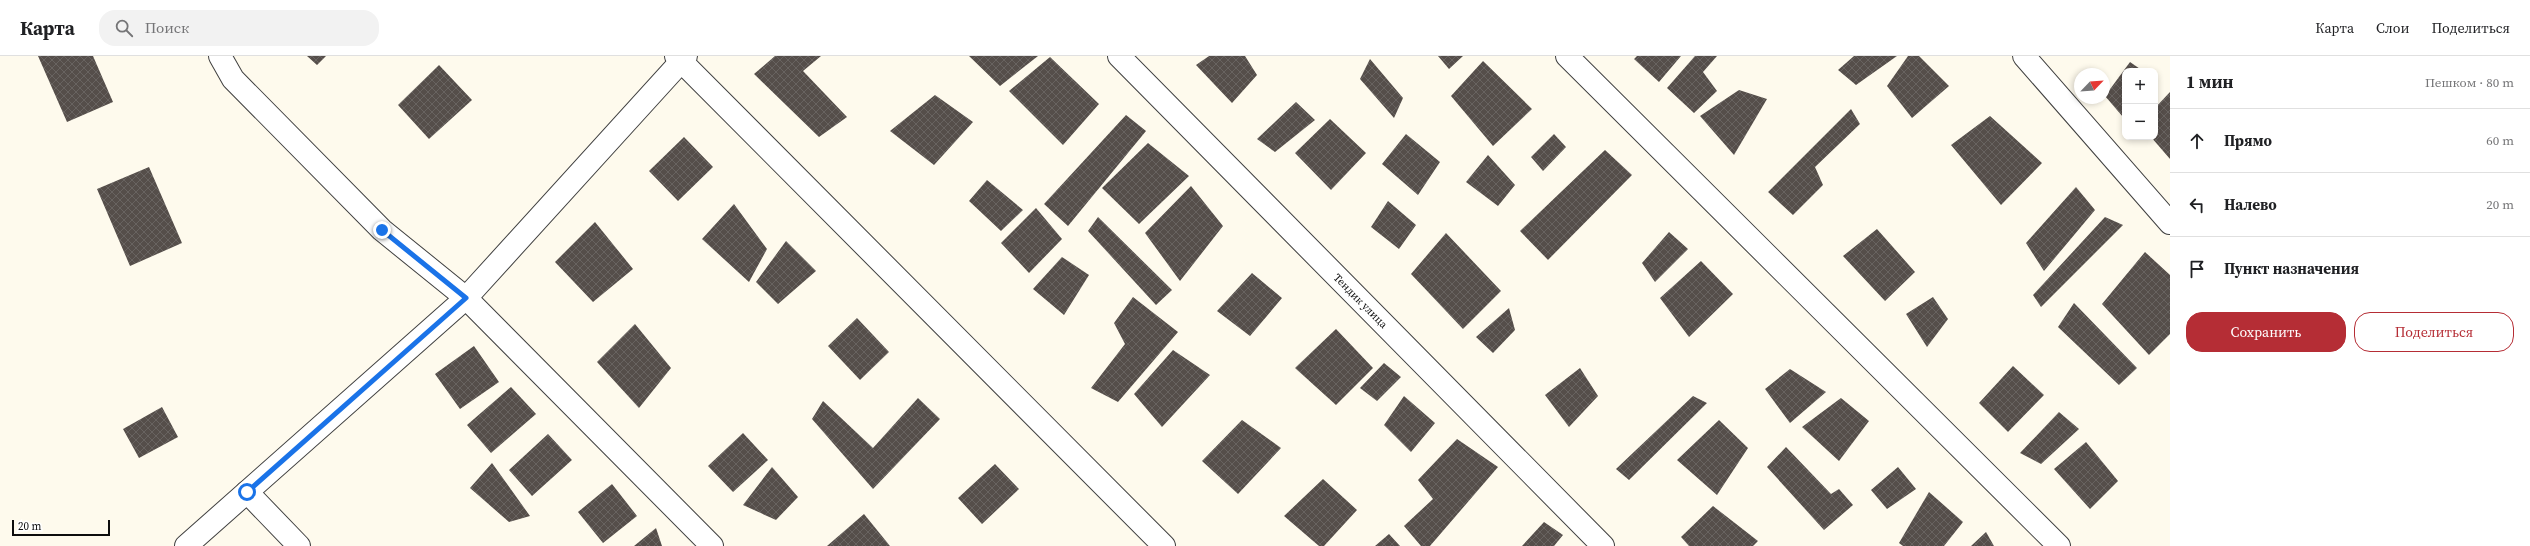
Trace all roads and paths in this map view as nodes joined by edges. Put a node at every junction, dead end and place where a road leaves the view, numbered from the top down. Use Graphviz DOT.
graph roads {
  1 [pos="220,56"];
  2 [pos="1119,56"];
  3 [pos="1567,56"];
  4 [pos="2024,56"];
  5 [pos="681,58"];
  6 [pos="2170,223"];
  7 [pos="466,298"];
  8 [pos="247,492"];
  9 [pos="186,546"];
  10 [pos="299,546"];
  11 [pos="712,546"];
  12 [pos="1164,546"];
  13 [pos="1603,546"];
  14 [pos="2059,546"];
  1 -- 7 [label="street"];
  2 -- 13 [label="street, Тендик улица"];
  3 -- 14 [label="street"];
  4 -- 6 [label="street"];
  5 -- 7 [label="street"];
  5 -- 12 [label="street"];
  7 -- 8 [label="street"];
  7 -- 11 [label="street"];
  8 -- 9 [label="street"];
  8 -- 10 [label="street"];
}
